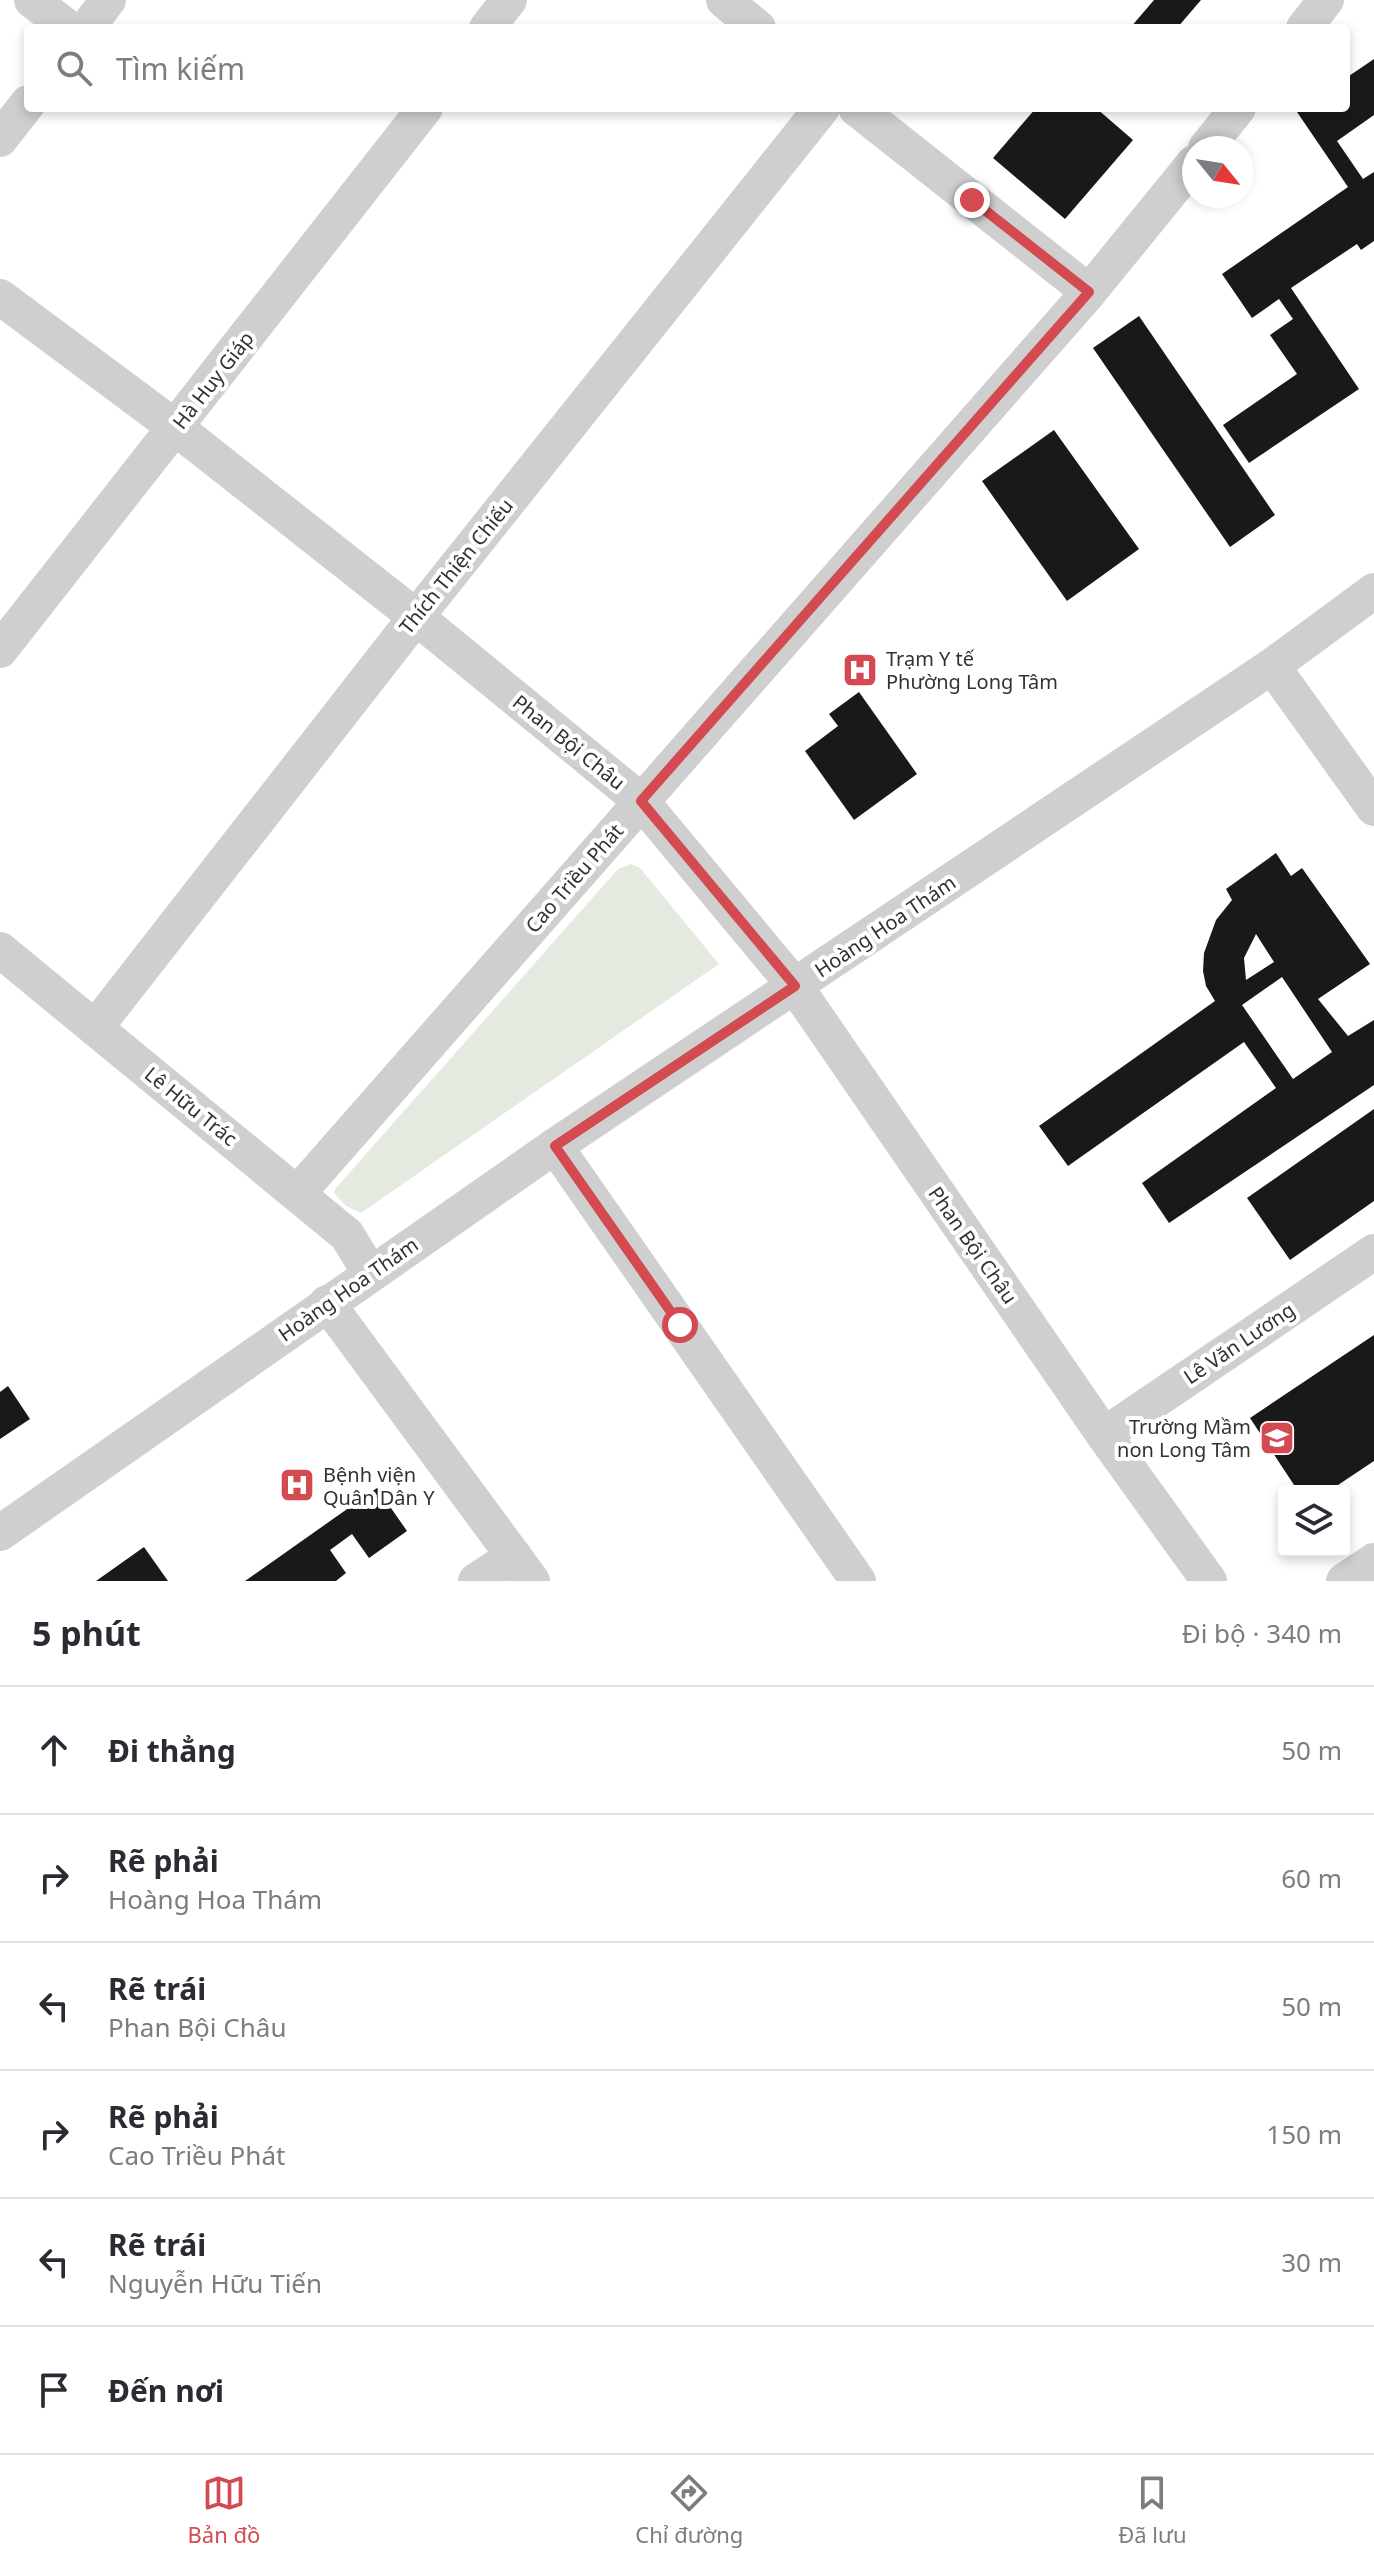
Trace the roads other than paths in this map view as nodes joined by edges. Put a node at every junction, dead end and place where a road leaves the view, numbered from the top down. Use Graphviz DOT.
graph roads {
  1 [pos="32,0"];
  2 [pos="108,0"];
  3 [pos="509,0"];
  4 [pos="724,0"];
  5 [pos="1326,0"];
  6 [pos="63,24"];
  7 [pos="90,24"];
  8 [pos="490,24"];
  9 [pos="753,24"];
  10 [pos="1307,24"];
  11 [pos="24,108"];
  12 [pos="422,112"];
  13 [pos="819,112"];
  14 [pos="861,112"];
  15 [pos="1235,112"];
  16 [pos="1216,136"];
  17 [pos="0,139"];
  18 [pos="1182,178"];
  19 [pos="1089,292"];
  20 [pos="0,297"];
  21 [pos="176,428"];
  22 [pos="1374,591"];
  23 [pos="416,617"];
  24 [pos="0,650"];
  25 [pos="1272,666"];
  26 [pos="641,801"];
  27 [pos="1374,808"];
  28 [pos="0,950"];
  29 [pos="795,986"];
  30 [pos="95,1028"];
  31 [pos="555,1146"];
  32 [pos="297,1194"];
  33 [pos="1374,1252"];
  34 [pos="370,1273"];
  35 [pos="327,1303"];
  36 [pos="1104,1435"];
  37 [pos="0,1533"];
  38 [pos="1374,1561"];
  39 [pos="523,1568"];
  40 [pos="476,1581"];
  41 [pos="858,1581"];
  42 [pos="1209,1581"];
  43 [pos="1344,1581"];
  1 -- 6 [label="street"];
  2 -- 7 [label="street"];
  3 -- 8 [label="street"];
  4 -- 9 [label="street"];
  5 -- 10 [label="street"];
  11 -- 17 [label="street"];
  12 -- 21 [label="street, Hà Huy Giáp"];
  13 -- 23 [label="street, Thích Thiện Chiếu"];
  14 -- 19 [label="street"];
  15 -- 16 [label="street"];
  18 -- 19 [label="street, Cao Triều Phát"];
  19 -- 26 [label="street, Cao Triều Phát"];
  20 -- 21 [label="street, Phan Bội Châu"];
  21 -- 23 [label="street, Phan Bội Châu"];
  21 -- 24 [label="street, Hà Huy Giáp"];
  22 -- 25 [label="street, Hoàng Hoa Thám"];
  23 -- 26 [label="street, Phan Bội Châu"];
  23 -- 30 [label="street, Thích Thiện Chiếu"];
  25 -- 27 [label="street"];
  25 -- 29 [label="street, Hoàng Hoa Thám"];
  26 -- 29 [label="street, Phan Bội Châu"];
  26 -- 32 [label="street, Cao Triều Phát"];
  28 -- 30 [label="street, Lê Hữu Trác"];
  29 -- 31 [label="street, Hoàng Hoa Thám"];
  29 -- 36 [label="street, Phan Bội Châu"];
  30 -- 32 [label="street, Lê Hữu Trác"];
  31 -- 34 [label="street, Hoàng Hoa Thám"];
  31 -- 41 [label="street"];
  32 -- 34 [label="street, Lê Hữu Trác"];
  33 -- 36 [label="street, Lê Văn Lương"];
  34 -- 35 [label="street, Hoàng Hoa Thám"];
  35 -- 37 [label="street, Hoàng Hoa Thám"];
  35 -- 39 [label="street"];
  36 -- 42 [label="street, Phan Bội Châu"];
  38 -- 43 [label="street"];
  39 -- 40 [label="street"];
}
